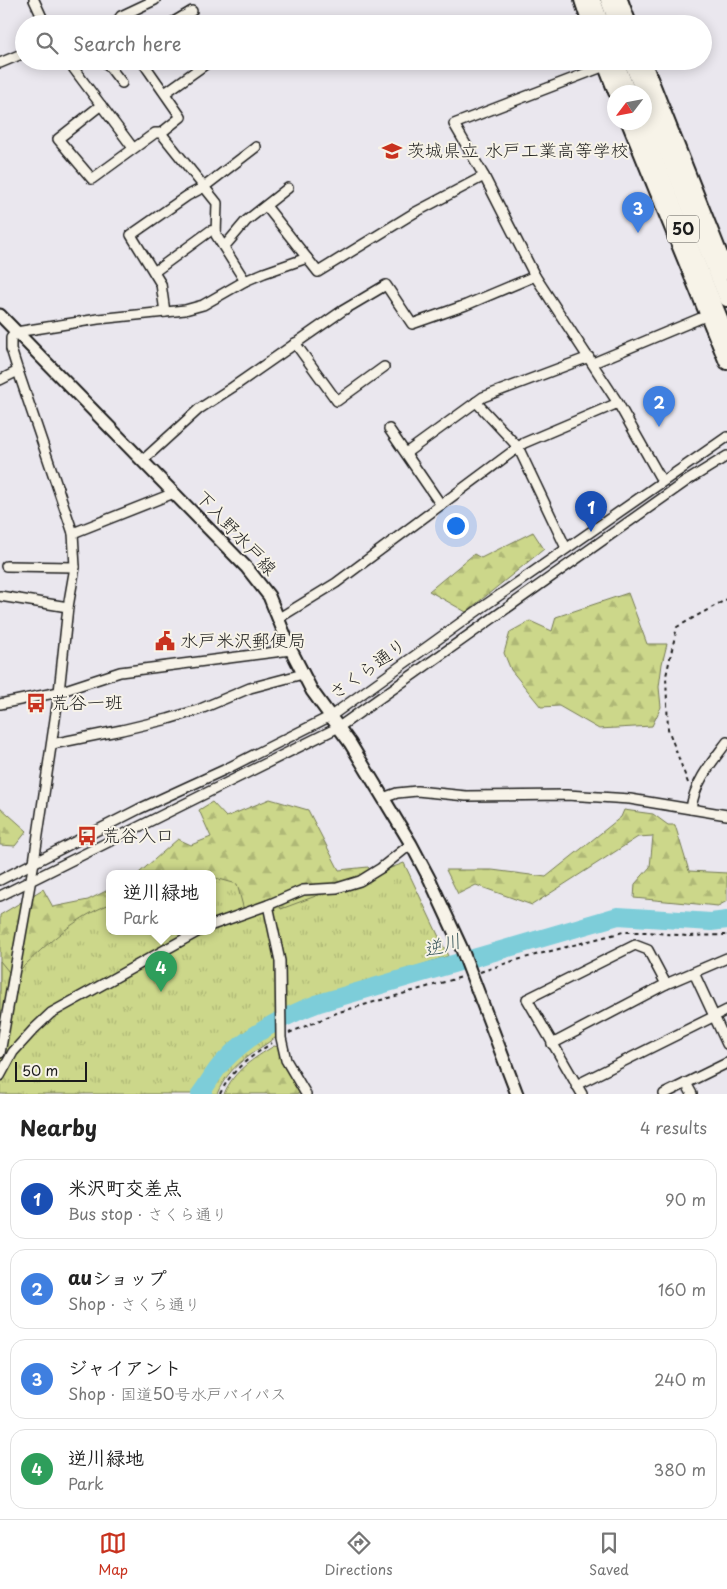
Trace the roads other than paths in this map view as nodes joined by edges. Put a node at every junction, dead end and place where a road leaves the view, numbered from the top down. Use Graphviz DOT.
graph roads {
  1 [pos="34,0"];
  2 [pos="155,0"];
  3 [pos="582,0"];
  4 [pos="593,0"];
  5 [pos="608,0"];
  6 [pos="620,0"];
  7 [pos="192,11"];
  8 [pos="41,15"];
  9 [pos="122,15"];
  10 [pos="185,15"];
  11 [pos="587,15"];
  12 [pos="599,15"];
  13 [pos="614,15"];
  14 [pos="626,15"];
  15 [pos="15,55"];
  16 [pos="1,58"];
  17 [pos="75,70"];
  18 [pos="112,70"];
  19 [pos="149,70"];
  20 [pos="197,70"];
  21 [pos="590,70"];
  22 [pos="610,70"];
  23 [pos="613,70"];
  24 [pos="634,70"];
  25 [pos="647,70"];
  26 [pos="122,83"];
  27 [pos="614,85"];
  28 [pos="623,85"];
  29 [pos="640,85"];
  30 [pos="165,92"];
  31 [pos="101,105"];
  32 [pos="652,116"];
  33 [pos="632,130"];
  34 [pos="643,130"];
  35 [pos="161,133"];
  36 [pos="256,147"];
  37 [pos="133,148"];
  38 [pos="484,176"];
  39 [pos="204,188"];
  40 [pos="288,188"];
  41 [pos="266,206"];
  42 [pos="216,230"];
  43 [pos="224,247"];
  44 [pos="307,258"];
  45 [pos="154,272"];
  46 [pos="727,272"];
  47 [pos="535,276"];
  48 [pos="245,281"];
  49 [pos="727,299"];
  50 [pos="164,312"];
  51 [pos="0,315"];
  52 [pos="708,315"];
  53 [pos="16,332"];
  54 [pos="727,335"];
  55 [pos="295,343"];
  56 [pos="591,360"];
  57 [pos="727,362"];
  58 [pos="384,367"];
  59 [pos="18,371"];
  60 [pos="0,380"];
  61 [pos="476,402"];
  62 [pos="618,403"];
  63 [pos="390,429"];
  64 [pos="727,437"];
  65 [pos="518,447"];
  66 [pos="406,454"];
  67 [pos="727,456"];
  68 [pos="142,461"];
  69 [pos="662,481"];
  70 [pos="174,494"];
  71 [pos="441,505"];
  72 [pos="73,532"];
  73 [pos="566,548"];
  74 [pos="6,566"];
  75 [pos="75,567"];
  76 [pos="0,596"];
  77 [pos="68,607"];
  78 [pos="279,618"];
  79 [pos="291,650"];
  80 [pos="303,674"];
  81 [pos="59,692"];
  82 [pos="0,704"];
  83 [pos="332,716"];
  84 [pos="339,727"];
  85 [pos="727,742"];
  86 [pos="52,744"];
  87 [pos="383,798"];
  88 [pos="691,809"];
  89 [pos="727,815"];
  90 [pos="411,844"];
  91 [pos="34,862"];
  92 [pos="0,880"];
  93 [pos="30,880"];
  94 [pos="0,896"];
  95 [pos="268,905"];
  96 [pos="216,924"];
  97 [pos="191,935"];
  98 [pos="727,958"];
  99 [pos="694,973"];
  100 [pos="666,984"];
  101 [pos="727,1010"];
  102 [pos="714,1016"];
  103 [pos="552,1044"];
  104 [pos="727,1044"];
  105 [pos="0,1054"];
  106 [pos="727,1063"];
  107 [pos="0,1076"];
  108 [pos="686,1083"];
  109 [pos="576,1085"];
  110 [pos="306,1094"];
  111 [pos="516,1094"];
  112 [pos="582,1094"];
  113 [pos="664,1094"];
  114 [pos="692,1094"];
  1 -- 8 [label="street"];
  2 -- 9 [label="street"];
  3 -- 11 [label="highway"];
  4 -- 12 [label="highway"];
  5 -- 13 [label="highway"];
  6 -- 14 [label="highway"];
  7 -- 10 [label="street"];
  15 -- 16 [label="street"];
  17 -- 31 [label="street"];
  18 -- 26 [label="street"];
  19 -- 30 [label="street"];
  20 -- 30 [label="street"];
  21 -- 38 [label="street"];
  22 -- 27 [label="highway"];
  23 -- 28 [label="highway"];
  24 -- 29 [label="highway"];
  25 -- 46 [label="highway"];
  30 -- 35 [label="street"];
  31 -- 37 [label="street"];
  31 -- 37 [label="street"];
  32 -- 49 [label="highway, 50"];
  33 -- 52 [label="highway"];
  34 -- 54 [label="highway, 50"];
  35 -- 37 [label="street"];
  35 -- 39 [label="street"];
  36 -- 39 [label="street"];
  38 -- 44 [label="street"];
  38 -- 47 [label="street"];
  39 -- 42 [label="street"];
  39 -- 45 [label="street"];
  40 -- 41 [label="street"];
  41 -- 43 [label="street"];
  41 -- 44 [label="street"];
  42 -- 43 [label="street"];
  42 -- 45 [label="street"];
  43 -- 48 [label="street"];
  44 -- 48 [label="street"];
  45 -- 50 [label="street"];
  47 -- 55 [label="street"];
  47 -- 56 [label="street"];
  48 -- 50 [label="street"];
  50 -- 53 [label="street"];
  51 -- 53 [label="main road, 下入野水戸線"];
  52 -- 56 [label="street"];
  52 -- 57 [label="highway"];
  53 -- 59 [label="street"];
  53 -- 68 [label="main road, 下入野水戸線"];
  55 -- 58 [label="street"];
  55 -- 68 [label="street"];
  56 -- 61 [label="street"];
  56 -- 62 [label="street"];
  59 -- 60 [label="street"];
  59 -- 72 [label="street"];
  61 -- 65 [label="street"];
  61 -- 66 [label="street"];
  62 -- 65 [label="street"];
  62 -- 69 [label="street"];
  63 -- 66 [label="street"];
  64 -- 69 [label="street, さくら通り"];
  65 -- 71 [label="street"];
  65 -- 73 [label="street"];
  66 -- 71 [label="street"];
  67 -- 84 [label="street, さくら通り"];
  68 -- 70 [label="main road, 下入野水戸線"];
  69 -- 73 [label="street, さくら通り"];
  70 -- 72 [label="street"];
  70 -- 78 [label="main road, 下入野水戸線"];
  71 -- 78 [label="street"];
  72 -- 75 [label="street"];
  73 -- 83 [label="street, さくら通り"];
  74 -- 75 [label="street"];
  75 -- 77 [label="street"];
  76 -- 77 [label="street"];
  77 -- 81 [label="street"];
  78 -- 79 [label="main road, 下入野水戸線"];
  79 -- 80 [label="main road, 下入野水戸線"];
  79 -- 81 [label="street"];
  80 -- 83 [label="main road, 下入野水戸線"];
  80 -- 86 [label="street"];
  81 -- 82 [label="street"];
  81 -- 86 [label="street"];
  83 -- 84 [label="main road, 下入野水戸線"];
  83 -- 91 [label="street, さくら通り"];
  84 -- 87 [label="main road, 下入野水戸線"];
  84 -- 93 [label="street, さくら通り"];
  85 -- 88 [label="street"];
  86 -- 91 [label="street"];
  87 -- 88 [label="street"];
  87 -- 90 [label="main road, 下入野水戸線"];
  88 -- 89 [label="street"];
  90 -- 95 [label="street"];
  90 -- 111 [label="main road, 下入野水戸線"];
  91 -- 92 [label="street, さくら通り"];
  91 -- 93 [label="street"];
  93 -- 94 [label="street, さくら通り"];
  93 -- 105 [label="street"];
  95 -- 96 [label="street"];
  95 -- 110 [label="street"];
  97 -- 107 [label="street"];
  98 -- 99 [label="street"];
  99 -- 100 [label="street"];
  99 -- 102 [label="street"];
  100 -- 103 [label="street"];
  100 -- 103 [label="street"];
  101 -- 102 [label="street"];
  102 -- 104 [label="street"];
  102 -- 109 [label="street"];
  103 -- 109 [label="street"];
  106 -- 108 [label="street"];
  108 -- 113 [label="street"];
  108 -- 114 [label="street"];
  109 -- 112 [label="street"];
}
